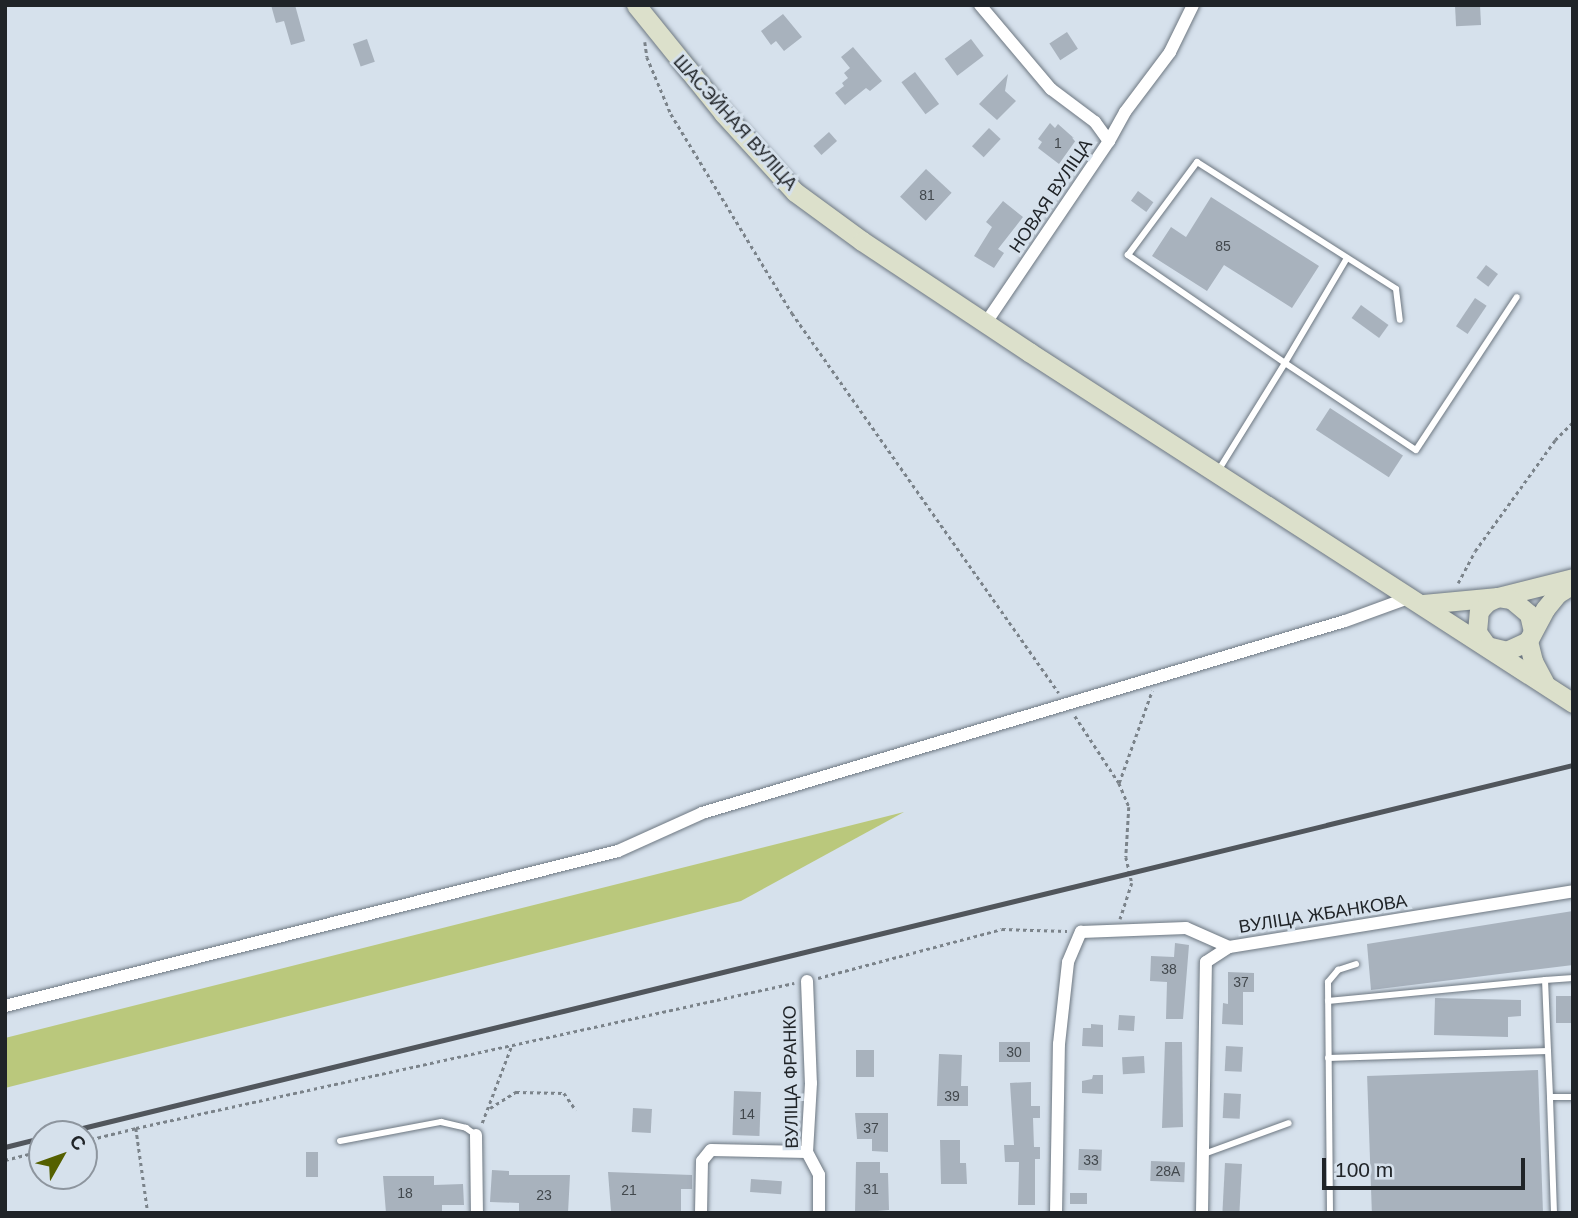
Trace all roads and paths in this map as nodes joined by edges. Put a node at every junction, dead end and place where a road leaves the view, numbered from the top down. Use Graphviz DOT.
graph roads {
  1 [pos="980,5"];
  2 [pos="1193,5"];
  3 [pos="644,8"];
  4 [pos="1109,141"];
  5 [pos="1347,258"];
  6 [pos="1517,298"];
  7 [pos="1400,320"];
  8 [pos="986,323"];
  9 [pos="1285,363"];
  10 [pos="1573,422"];
  11 [pos="1217,472"];
  12 [pos="1573,578"];
  13 [pos="1573,584"];
  14 [pos="1498,597"];
  15 [pos="1417,601"];
  16 [pos="1449,602"];
  17 [pos="1531,636"];
  18 [pos="1487,646"];
  19 [pos="1158,678"];
  20 [pos="1544,683"];
  21 [pos="1573,703"];
  22 [pos="1068,706"];
  23 [pos="1119,783"];
  24 [pos="1573,891"];
  25 [pos="1119,929"];
  26 [pos="1081,932"];
  27 [pos="1229,947"];
  28 [pos="1356,964"];
  29 [pos="1573,978"];
  30 [pos="1545,980"];
  31 [pos="807,981"];
  32 [pos="1328,1000"];
  33 [pos="5,1006"];
  34 [pos="512,1046"];
  35 [pos="1548,1051"];
  36 [pos="1328,1058"];
  37 [pos="1550,1097"];
  38 [pos="1573,1097"];
  39 [pos="490,1108"];
  40 [pos="576,1110"];
  41 [pos="1289,1123"];
  42 [pos="136,1128"];
  43 [pos="476,1135"];
  44 [pos="98,1137"];
  45 [pos="340,1141"];
  46 [pos="807,1152"];
  47 [pos="28,1154"];
  48 [pos="1202,1155"];
  49 [pos="5,1160"];
  50 [pos="148,1213"];
  51 [pos="477,1213"];
  52 [pos="701,1213"];
  53 [pos="819,1213"];
  54 [pos="1056,1213"];
  55 [pos="1202,1213"];
  56 [pos="1330,1213"];
  57 [pos="1554,1213"];
  1 -- 4 [label="street, НОВАЯ ВУЛІЦА"];
  2 -- 4 [label="street"];
  3 -- 8 [label="main road, ШАСЭЙНАЯ ВУЛІЦА"];
  3 -- 22 [label="path"];
  4 -- 8 [label="street, НОВАЯ ВУЛІЦА"];
  5 -- 7 [label="lane"];
  5 -- 9 [label="lane"];
  5 -- 9 [label="lane"];
  6 -- 9 [label="lane"];
  8 -- 11 [label="main road, ШАСЭЙНАЯ ВУЛІЦА"];
  9 -- 11 [label="lane"];
  10 -- 16 [label="path"];
  11 -- 15 [label="main road, ШАСЭЙНАЯ ВУЛІЦА"];
  12 -- 14 [label="main road"];
  13 -- 17 [label="main road"];
  14 -- 16 [label="main road"];
  14 -- 17 [label="main road"];
  14 -- 18 [label="main road"];
  15 -- 16 [label="main road"];
  15 -- 18 [label="main road, ШАСЭЙНАЯ ВУЛІЦА"];
  15 -- 19 [label="street"];
  17 -- 18 [label="main road"];
  17 -- 20 [label="main road"];
  18 -- 20 [label="main road, ШАСЭЙНАЯ ВУЛІЦА"];
  19 -- 22 [label="street"];
  19 -- 23 [label="path"];
  20 -- 21 [label="main road, ШАСЭЙНАЯ ВУЛІЦА"];
  22 -- 23 [label="path"];
  22 -- 33 [label="street"];
  23 -- 25 [label="path"];
  24 -- 27 [label="street, ВУЛІЦА ЖБАНКОВА"];
  25 -- 26 [label="street"];
  25 -- 27 [label="street"];
  26 -- 31 [label="path"];
  26 -- 54 [label="street"];
  27 -- 48 [label="street, ВУЛІЦА ЖБАНКОВА"];
  28 -- 32 [label="lane"];
  29 -- 30 [label="lane"];
  30 -- 32 [label="lane"];
  30 -- 35 [label="lane"];
  31 -- 34 [label="path"];
  31 -- 46 [label="street, ВУЛІЦА ФРАНКО"];
  32 -- 36 [label="lane"];
  34 -- 39 [label="path"];
  34 -- 42 [label="path"];
  35 -- 36 [label="lane"];
  35 -- 37 [label="lane"];
  36 -- 56 [label="lane"];
  37 -- 38 [label="lane"];
  37 -- 57 [label="lane"];
  39 -- 40 [label="path"];
  39 -- 43 [label="path"];
  41 -- 48 [label="lane"];
  42 -- 44 [label="path"];
  42 -- 50 [label="path"];
  43 -- 45 [label="lane"];
  43 -- 51 [label="street"];
  46 -- 52 [label="street"];
  46 -- 53 [label="street, ВУЛІЦА ФРАНКО"];
  47 -- 49 [label="path"];
  48 -- 55 [label="street, ВУЛІЦА ЖБАНКОВА"];
}
